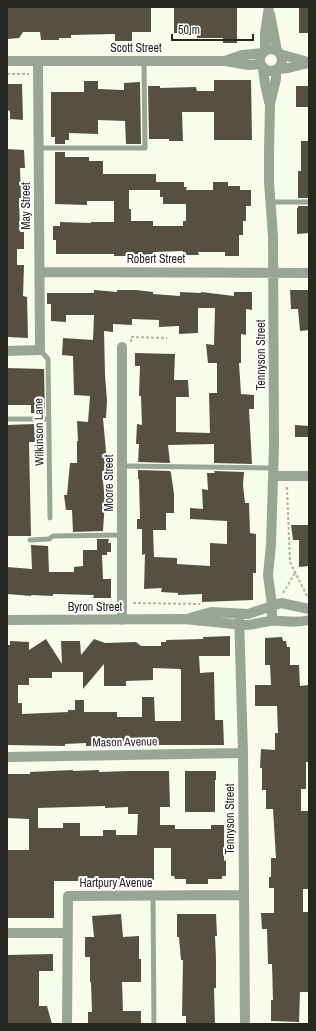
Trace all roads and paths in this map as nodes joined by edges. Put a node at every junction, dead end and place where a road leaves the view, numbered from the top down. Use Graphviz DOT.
graph roads {
  1 [pos="269,9"];
  2 [pos="264,52"];
  3 [pos="278,52"];
  4 [pos="7,61"];
  5 [pos="38,61"];
  6 [pos="225,61"];
  7 [pos="144,62"];
  8 [pos="309,63"];
  9 [pos="262,66"];
  10 [pos="277,69"];
  11 [pos="7,74"];
  12 [pos="24,74"];
  13 [pos="270,104"];
  14 [pos="39,148"];
  15 [pos="270,202"];
  16 [pos="309,202"];
  17 [pos="40,272"];
  18 [pos="273,272"];
  19 [pos="309,273"];
  20 [pos="131,337"];
  21 [pos="167,338"];
  22 [pos="122,347"];
  23 [pos="7,350"];
  24 [pos="40,350"];
  25 [pos="49,419"];
  26 [pos="7,420"];
  27 [pos="122,466"];
  28 [pos="273,472"];
  29 [pos="286,476"];
  30 [pos="309,476"];
  31 [pos="50,518"];
  32 [pos="122,535"];
  33 [pos="30,540"];
  34 [pos="295,574"];
  35 [pos="282,596"];
  36 [pos="272,605"];
  37 [pos="307,606"];
  38 [pos="239,619"];
  39 [pos="7,620"];
  40 [pos="122,620"];
  41 [pos="272,621"];
  42 [pos="309,621"];
  43 [pos="243,753"];
  44 [pos="7,757"];
  45 [pos="243,895"];
  46 [pos="154,896"];
  47 [pos="7,933"];
  48 [pos="68,933"];
  49 [pos="67,1024"];
  50 [pos="154,1024"];
  51 [pos="245,1024"];
  1 -- 2 [label="street"];
  1 -- 3 [label="street"];
  2 -- 3 [label="street"];
  2 -- 6 [label="street, Scott Street"];
  2 -- 9 [label="street"];
  3 -- 8 [label="street"];
  3 -- 10 [label="street"];
  4 -- 5 [label="street, Scott Street"];
  5 -- 7 [label="street, Scott Street"];
  5 -- 14 [label="street, May Street"];
  6 -- 7 [label="street, Scott Street"];
  6 -- 9 [label="street"];
  7 -- 14 [label="lane"];
  8 -- 10 [label="street"];
  9 -- 10 [label="street"];
  9 -- 13 [label="street"];
  10 -- 13 [label="street"];
  11 -- 12 [label="path"];
  13 -- 15 [label="street, Tennyson Street"];
  14 -- 17 [label="street, May Street"];
  15 -- 16 [label="lane"];
  15 -- 18 [label="street, Tennyson Street"];
  17 -- 18 [label="street, Robert Street"];
  17 -- 24 [label="street, May Street"];
  18 -- 19 [label="street, Robert Street"];
  18 -- 28 [label="street, Tennyson Street"];
  20 -- 21 [label="path"];
  22 -- 27 [label="street, Moore Street"];
  23 -- 24 [label="street"];
  24 -- 25 [label="lane, Wilkinson Lane"];
  25 -- 26 [label="lane"];
  25 -- 31 [label="lane, Wilkinson Lane"];
  27 -- 28 [label="lane"];
  27 -- 32 [label="street, Moore Street"];
  28 -- 29 [label="street"];
  28 -- 36 [label="street, Tennyson Street"];
  29 -- 30 [label="street"];
  29 -- 34 [label="path"];
  32 -- 33 [label="lane"];
  32 -- 40 [label="street, Moore Street"];
  34 -- 35 [label="path"];
  34 -- 37 [label="path"];
  36 -- 37 [label="street, Byron Street"];
  36 -- 38 [label="street, Byron Street"];
  36 -- 41 [label="street, Tennyson Street"];
  37 -- 42 [label="street"];
  38 -- 40 [label="street, Byron Street"];
  38 -- 41 [label="street, Byron Street"];
  38 -- 43 [label="street, Tennyson Street"];
  39 -- 40 [label="street, Byron Street"];
  41 -- 42 [label="street, Byron Street"];
  43 -- 44 [label="street, Mason Avenue"];
  43 -- 45 [label="street, Tennyson Street"];
  45 -- 46 [label="street, Hartpury Avenue"];
  45 -- 51 [label="street, Tennyson Street"];
  46 -- 48 [label="street, Hartpury Avenue"];
  46 -- 50 [label="lane"];
  47 -- 48 [label="street"];
  48 -- 49 [label="street, Hartpury Avenue"];
}
